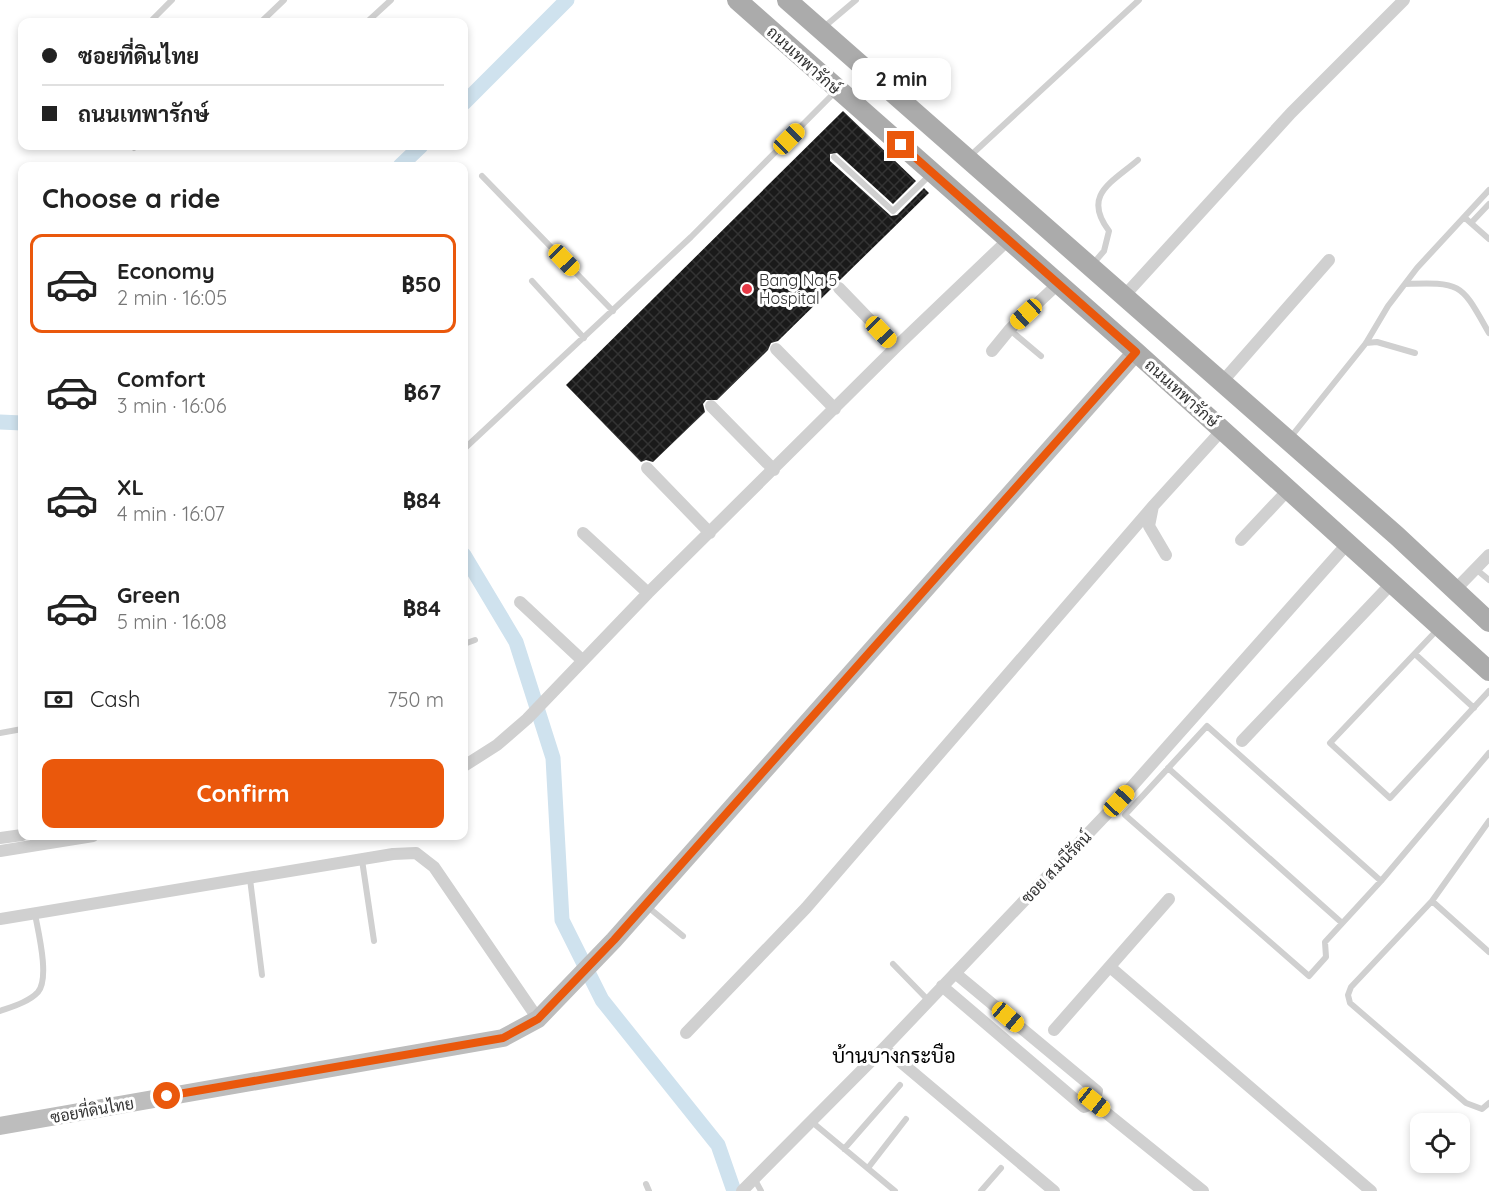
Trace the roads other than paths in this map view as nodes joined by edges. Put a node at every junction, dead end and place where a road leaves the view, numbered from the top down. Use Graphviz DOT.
graph roads {
  1 [pos="172,0"];
  2 [pos="284,0"];
  3 [pos="391,0"];
  4 [pos="737,0"];
  5 [pos="787,0"];
  6 [pos="856,0"];
  7 [pos="1139,0"];
  8 [pos="1404,0"];
  9 [pos="154,18"];
  10 [pos="265,18"];
  11 [pos="371,18"];
  12 [pos="821,30"];
  13 [pos="838,90"];
  14 [pos="834,157"];
  15 [pos="968,159"];
  16 [pos="1138,160"];
  17 [pos="932,172"];
  18 [pos="482,177"];
  19 [pos="1489,190"];
  20 [pos="1489,204"];
  21 [pos="1464,217"];
  22 [pos="1471,223"];
  23 [pos="1489,239"];
  24 [pos="1008,240"];
  25 [pos="1329,260"];
  26 [pos="1092,266"];
  27 [pos="532,281"];
  28 [pos="1059,283"];
  29 [pos="1405,284"];
  30 [pos="838,288"];
  31 [pos="1125,295"];
  32 [pos="613,310"];
  33 [pos="1010,329"];
  34 [pos="1489,333"];
  35 [pos="584,338"];
  36 [pos="1366,343"];
  37 [pos="896,347"];
  38 [pos="776,349"];
  39 [pos="992,351"];
  40 [pos="1136,352"];
  41 [pos="1415,353"];
  42 [pos="1041,356"];
  43 [pos="1222,382"];
  44 [pos="711,406"];
  45 [pos="835,409"];
  46 [pos="1223,429"];
  47 [pos="1288,440"];
  48 [pos="468,445"];
  49 [pos="647,468"];
  50 [pos="774,470"];
  51 [pos="1288,490"];
  52 [pos="1154,505"];
  53 [pos="583,533"];
  54 [pos="710,533"];
  55 [pos="1241,540"];
  56 [pos="1348,543"];
  57 [pos="1166,555"];
  58 [pos="1489,555"];
  59 [pos="1477,570"];
  60 [pos="1489,580"];
  61 [pos="1392,582"];
  62 [pos="1454,591"];
  63 [pos="648,593"];
  64 [pos="520,602"];
  65 [pos="1489,622"];
  66 [pos="1441,627"];
  67 [pos="475,640"];
  68 [pos="468,643"];
  69 [pos="1415,654"];
  70 [pos="583,661"];
  71 [pos="1489,671"];
  72 [pos="1489,691"];
  73 [pos="1474,708"];
  74 [pos="18,730"];
  75 [pos="0,733"];
  76 [pos="1242,741"];
  77 [pos="1489,753"];
  78 [pos="468,755"];
  79 [pos="477,756"];
  80 [pos="468,763"];
  81 [pos="1168,768"];
  82 [pos="1489,821"];
  83 [pos="18,836"];
  84 [pos="0,838"];
  85 [pos="52,840"];
  86 [pos="0,851"];
  87 [pos="362,860"];
  88 [pos="250,879"];
  89 [pos="1381,881"];
  90 [pos="1169,899"];
  91 [pos="1432,901"];
  92 [pos="645,904"];
  93 [pos="35,914"];
  94 [pos="0,918"];
  95 [pos="1342,923"];
  96 [pos="683,936"];
  97 [pos="374,941"];
  98 [pos="1489,952"];
  99 [pos="893,964"];
  100 [pos="1110,967"];
  101 [pos="955,973"];
  102 [pos="262,975"];
  103 [pos="942,986"];
  104 [pos="928,1000"];
  105 [pos="0,1011"];
  106 [pos="538,1019"];
  107 [pos="1054,1030"];
  108 [pos="686,1033"];
  109 [pos="884,1048"];
  110 [pos="900,1085"];
  111 [pos="1094,1102"];
  112 [pos="1489,1104"];
  113 [pos="906,1119"];
  114 [pos="812,1122"];
  115 [pos="0,1126"];
  116 [pos="844,1149"];
  117 [pos="868,1168"];
  118 [pos="1001,1168"];
  119 [pos="646,1184"];
  120 [pos="757,1184"];
  121 [pos="650,1191"];
  122 [pos="742,1191"];
  123 [pos="895,1191"];
  124 [pos="981,1191"];
  125 [pos="1054,1191"];
  126 [pos="1203,1191"];
  127 [pos="1371,1191"];
  1 -- 9 [label="lane"];
  2 -- 10 [label="lane"];
  3 -- 11 [label="lane"];
  4 -- 13 [label="main road, ถนนเทพารักษ์"];
  5 -- 12 [label="main road, ถนนเทพารักษ์"];
  6 -- 12 [label="lane"];
  7 -- 15 [label="lane"];
  8 -- 31 [label="street"];
  12 -- 15 [label="main road, ถนนเทพารักษ์"];
  13 -- 17 [label="main road, ถนนเทพารักษ์"];
  13 -- 32 [label="lane"];
  14 -- 17 [label="lane"];
  15 -- 26 [label="main road, ถนนเทพารักษ์"];
  16 -- 26 [label="lane"];
  17 -- 24 [label="main road, ถนนเทพารักษ์"];
  18 -- 32 [label="lane"];
  19 -- 21 [label="lane"];
  20 -- 22 [label="lane"];
  21 -- 22 [label="lane"];
  21 -- 29 [label="lane"];
  22 -- 23 [label="lane"];
  24 -- 28 [label="main road, ถนนเทพารักษ์"];
  24 -- 37 [label="street"];
  25 -- 43 [label="street"];
  26 -- 31 [label="main road, ถนนเทพารักษ์"];
  27 -- 35 [label="lane"];
  28 -- 33 [label="street"];
  28 -- 40 [label="main road, ถนนเทพารักษ์"];
  29 -- 34 [label="lane"];
  29 -- 36 [label="lane"];
  30 -- 37 [label="street"];
  31 -- 43 [label="main road, ถนนเทพารักษ์"];
  32 -- 35 [label="lane"];
  33 -- 39 [label="street"];
  33 -- 42 [label="lane"];
  35 -- 48 [label="lane"];
  36 -- 41 [label="lane"];
  36 -- 47 [label="lane"];
  37 -- 45 [label="street"];
  38 -- 45 [label="street"];
  40 -- 46 [label="main road, ถนนเทพารักษ์"];
  40 -- 92 [label="street, ซอยที่ดินไทย"];
  43 -- 47 [label="main road, ถนนเทพารักษ์"];
  44 -- 50 [label="street"];
  45 -- 50 [label="street"];
  46 -- 51 [label="main road, ถนนเทพารักษ์"];
  46 -- 52 [label="street"];
  47 -- 62 [label="main road, ถนนเทพารักษ์"];
  49 -- 54 [label="street"];
  50 -- 54 [label="street"];
  51 -- 55 [label="street"];
  51 -- 56 [label="main road, ถนนเทพารักษ์"];
  52 -- 57 [label="street"];
  52 -- 108 [label="street"];
  53 -- 63 [label="street"];
  54 -- 63 [label="street"];
  56 -- 61 [label="main road, ถนนเทพารักษ์"];
  56 -- 101 [label="street, ซอย ส.มนีรัตน์"];
  58 -- 59 [label="street"];
  59 -- 60 [label="lane"];
  59 -- 62 [label="street"];
  61 -- 66 [label="main road, ถนนเทพารักษ์"];
  61 -- 76 [label="street"];
  62 -- 65 [label="main road, ถนนเทพารักษ์"];
  63 -- 70 [label="street"];
  64 -- 70 [label="street"];
  66 -- 69 [label="lane"];
  66 -- 71 [label="main road, ถนนเทพารักษ์"];
  67 -- 68 [label="lane"];
  69 -- 73 [label="lane"];
  69 -- 73 [label="lane"];
  70 -- 79 [label="street"];
  72 -- 73 [label="lane"];
  74 -- 75 [label="lane"];
  77 -- 89 [label="lane"];
  78 -- 79 [label="street"];
  79 -- 80 [label="street"];
  81 -- 89 [label="lane"];
  81 -- 95 [label="lane"];
  81 -- 95 [label="lane"];
  82 -- 91 [label="lane"];
  83 -- 84 [label="street"];
  85 -- 86 [label="street"];
  87 -- 88 [label="street"];
  87 -- 97 [label="lane"];
  87 -- 106 [label="street"];
  88 -- 93 [label="street"];
  88 -- 102 [label="lane"];
  89 -- 95 [label="lane"];
  90 -- 100 [label="street"];
  91 -- 98 [label="lane"];
  91 -- 112 [label="lane"];
  92 -- 96 [label="lane"];
  92 -- 106 [label="street, ซอยที่ดินไทย"];
  93 -- 94 [label="street"];
  93 -- 105 [label="lane"];
  99 -- 104 [label="lane"];
  100 -- 107 [label="street"];
  100 -- 127 [label="street"];
  101 -- 103 [label="street, ซอย ส.มนีรัตน์"];
  101 -- 111 [label="street"];
  103 -- 104 [label="street, ซอย ส.มนีรัตน์"];
  103 -- 111 [label="street"];
  104 -- 109 [label="street, ซอย ส.มนีรัตน์"];
  106 -- 115 [label="street, ซอยที่ดินไทย"];
  109 -- 114 [label="street, ซอย ส.มนีรัตน์"];
  109 -- 125 [label="street"];
  110 -- 116 [label="lane"];
  111 -- 126 [label="street"];
  113 -- 117 [label="lane"];
  114 -- 116 [label="lane"];
  114 -- 120 [label="street, ซอย ส.มนีรัตน์"];
  116 -- 117 [label="lane"];
  117 -- 123 [label="lane"];
  118 -- 124 [label="lane"];
  119 -- 121 [label="lane"];
  120 -- 122 [label="street, ซอย ส.มนีรัตน์"];
}
